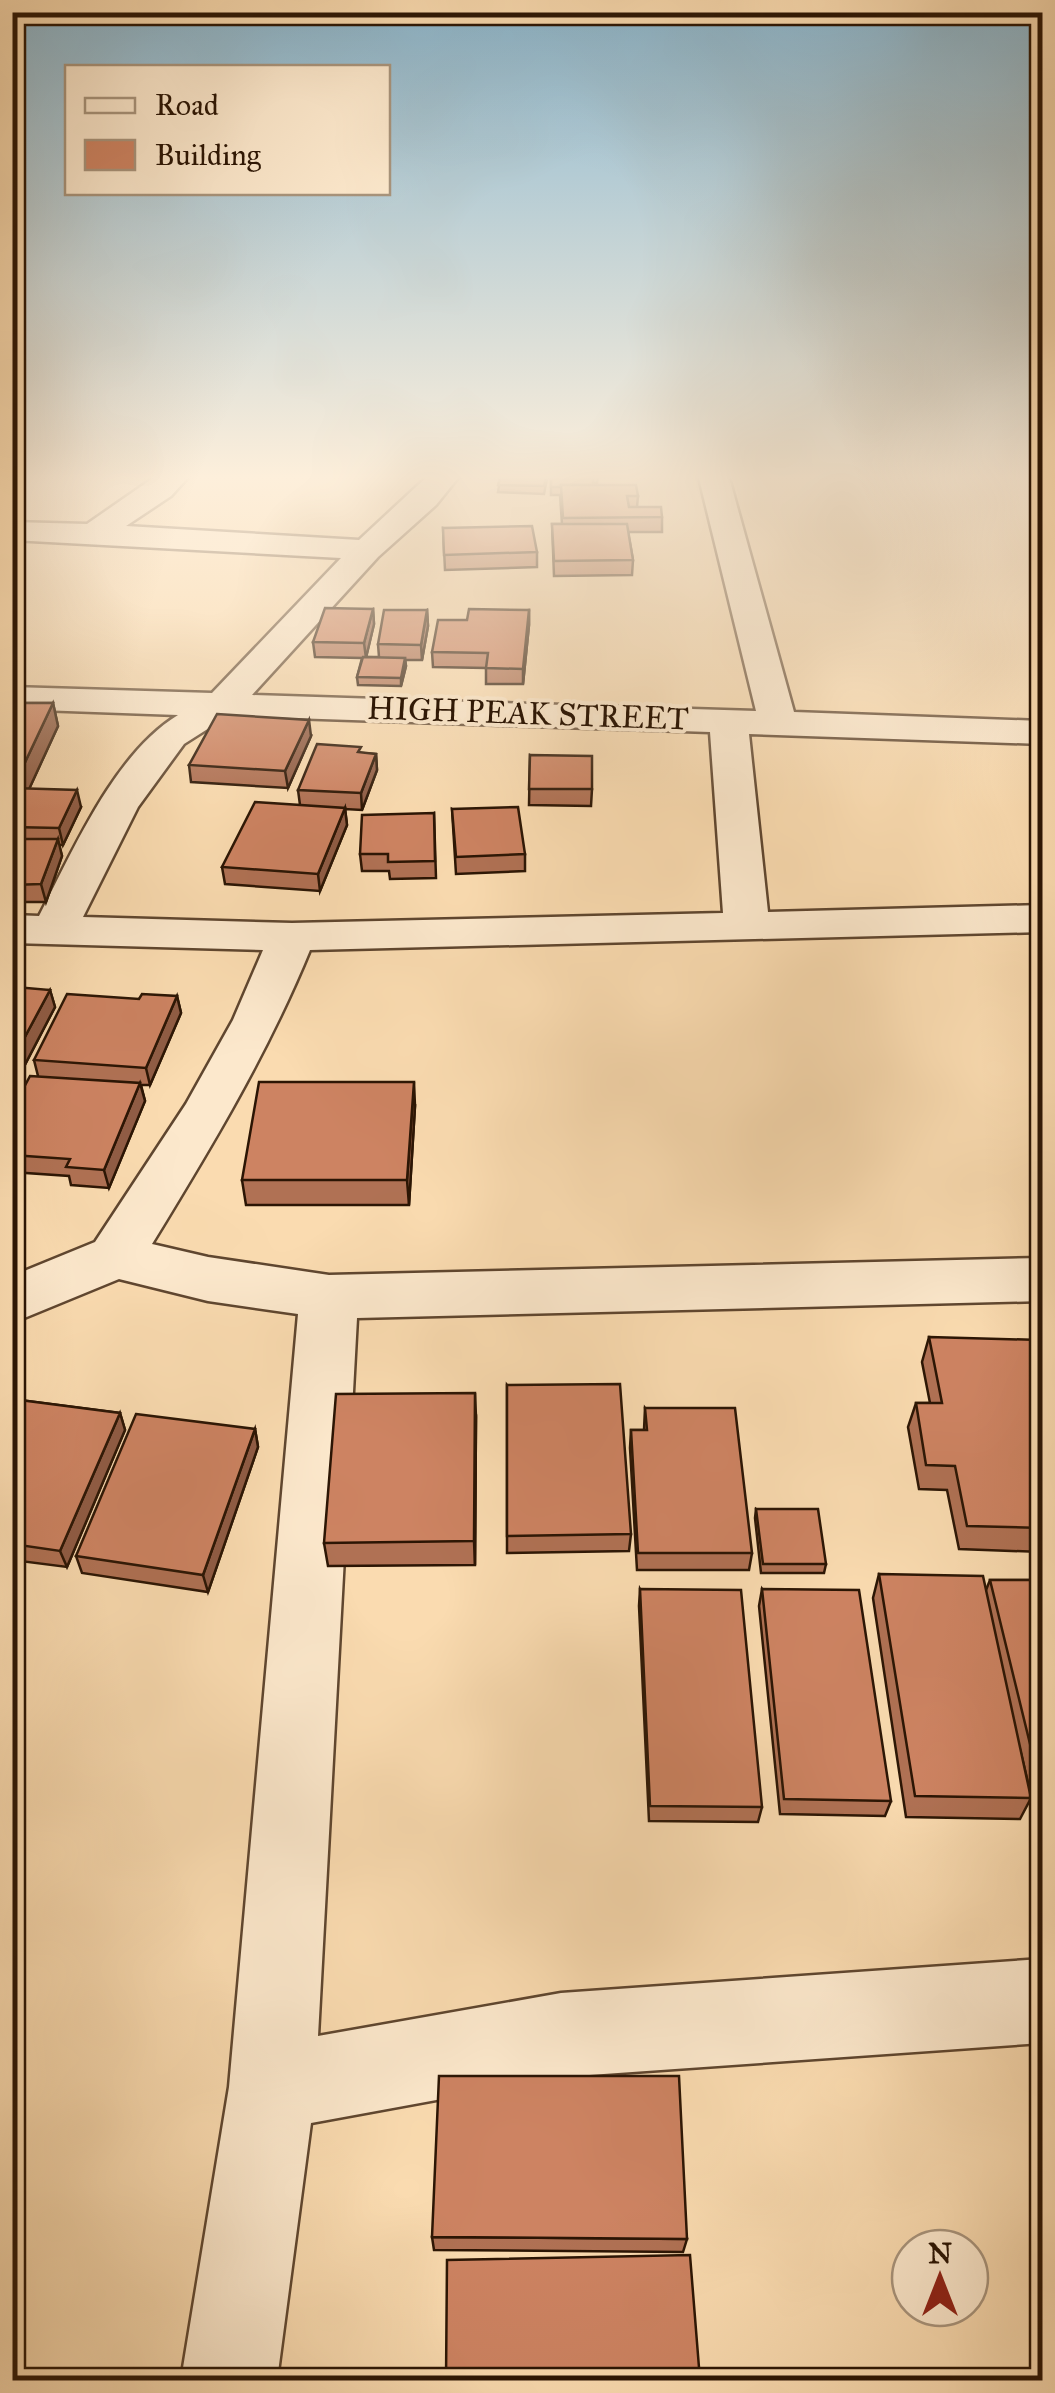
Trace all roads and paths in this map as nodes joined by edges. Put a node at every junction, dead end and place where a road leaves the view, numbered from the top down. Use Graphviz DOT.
graph roads {
  1 [pos="333,586"];
  2 [pos="742,586"];
  3 [pos="12,698"];
  4 [pos="224,702"];
  5 [pos="728,719"];
  6 [pos="778,721"];
  7 [pos="1042,732"];
  8 [pos="1042,918"];
  9 [pos="748,927"];
  10 [pos="33,930"];
  11 [pos="292,937"];
  12 [pos="115,1257"];
  13 [pos="1042,1279"];
  14 [pos="329,1297"];
  15 [pos="12,1301"];
  16 [pos="1042,2001"];
  17 [pos="272,2087"];
  18 [pos="229,2380"];
  1 -- 4 [label="street"];
  2 -- 6 [label="street"];
  3 -- 4 [label="street, HIGH PEAK STREET"];
  4 -- 5 [label="street, HIGH PEAK STREET"];
  4 -- 10 [label="street"];
  5 -- 6 [label="street, HIGH PEAK STREET"];
  5 -- 9 [label="street"];
  6 -- 7 [label="street, HIGH PEAK STREET"];
  8 -- 9 [label="street"];
  9 -- 11 [label="street"];
  10 -- 11 [label="street"];
  11 -- 12 [label="street"];
  12 -- 14 [label="street"];
  12 -- 15 [label="street"];
  13 -- 14 [label="street"];
  14 -- 17 [label="street"];
  16 -- 17 [label="street"];
  17 -- 18 [label="street"];
}
